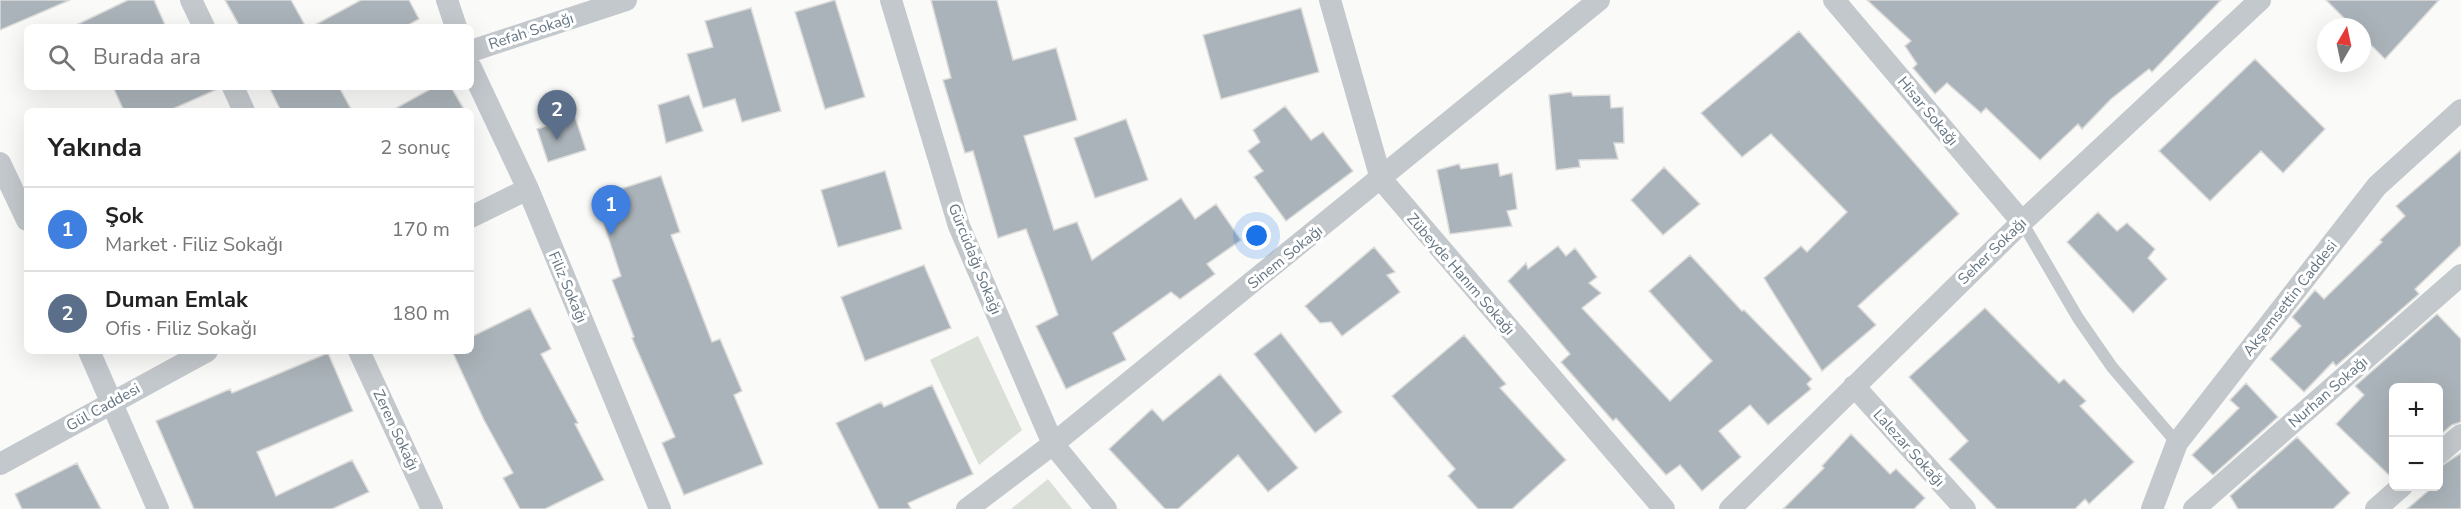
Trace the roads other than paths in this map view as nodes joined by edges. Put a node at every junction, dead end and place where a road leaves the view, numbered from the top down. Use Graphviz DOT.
graph roads {
  1 [pos="191,0"];
  2 [pos="447,0"];
  3 [pos="626,0"];
  4 [pos="891,0"];
  5 [pos="1330,0"];
  6 [pos="1599,0"];
  7 [pos="1834,0"];
  8 [pos="2260,0"];
  9 [pos="203,24"];
  10 [pos="455,24"];
  11 [pos="474,50"];
  12 [pos="474,74"];
  13 [pos="234,90"];
  14 [pos="243,108"];
  15 [pos="2461,110"];
  16 [pos="0,163"];
  17 [pos="1381,179"];
  18 [pos="528,189"];
  19 [pos="24,214"];
  20 [pos="474,216"];
  21 [pos="2022,222"];
  22 [pos="2461,275"];
  23 [pos="89,354"];
  24 [pos="201,354"];
  25 [pos="360,354"];
  26 [pos="1854,386"];
  27 [pos="112,401"];
  28 [pos="2461,435"];
  29 [pos="2177,443"];
  30 [pos="1053,444"];
  31 [pos="2443,451"];
  32 [pos="0,464"];
  33 [pos="2396,491"];
  34 [pos="158,509"];
  35 [pos="432,509"];
  36 [pos="660,509"];
  37 [pos="967,509"];
  38 [pos="1106,509"];
  39 [pos="1664,509"];
  40 [pos="1730,509"];
  41 [pos="1965,509"];
  42 [pos="2152,509"];
  43 [pos="2194,509"];
  44 [pos="2376,509"];
  1 -- 9 [label="street"];
  2 -- 10 [label="street"];
  3 -- 11 [label="street, Refah Sokağı"];
  4 -- 30 [label="street, Gürcüdağı Sokağı"];
  5 -- 17 [label="street, Zübeyde Hanım Sokağı"];
  6 -- 17 [label="street, Sinem Sokağı"];
  7 -- 21 [label="street, Hisar Sokağı"];
  8 -- 21 [label="street, Seher Sokağı"];
  12 -- 18 [label="street, Filiz Sokağı"];
  13 -- 14 [label="street"];
  15 -- 29 [label="street, Akşemsettin Caddesi"];
  16 -- 19 [label="street"];
  17 -- 30 [label="street, Sinem Sokağı"];
  17 -- 39 [label="street, Zübeyde Hanım Sokağı"];
  18 -- 20 [label="street"];
  18 -- 36 [label="street, Filiz Sokağı"];
  21 -- 26 [label="street, Seher Sokağı"];
  21 -- 29 [label="lane"];
  22 -- 43 [label="street, Nurhan Sokağı"];
  23 -- 27 [label="street"];
  24 -- 27 [label="street, Gül Caddesi"];
  25 -- 35 [label="street, Zeren Sokağı"];
  26 -- 40 [label="street, Seher Sokağı"];
  26 -- 41 [label="street, Lalezar Sokağı"];
  27 -- 32 [label="street, Gül Caddesi"];
  27 -- 34 [label="street"];
  28 -- 31 [label="street"];
  29 -- 42 [label="street, Akşemsettin Caddesi"];
  30 -- 37 [label="street, Sinem Sokağı"];
  30 -- 38 [label="street, Gürcüdağı Sokağı"];
  33 -- 44 [label="street"];
}
